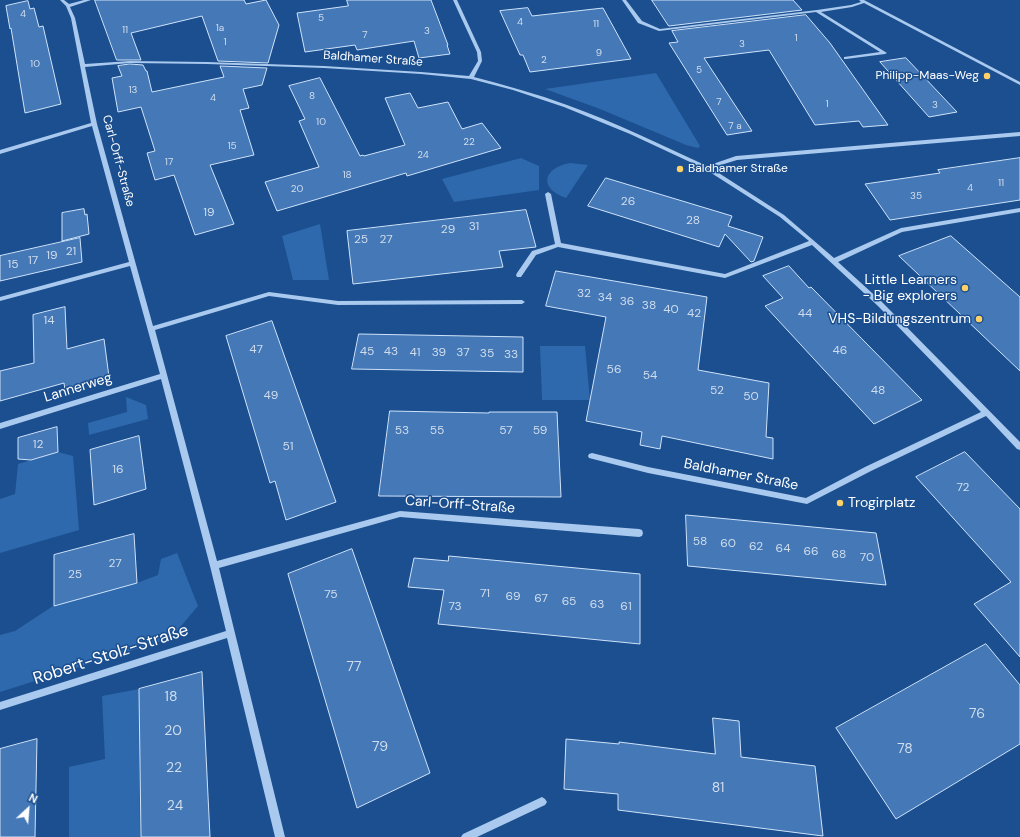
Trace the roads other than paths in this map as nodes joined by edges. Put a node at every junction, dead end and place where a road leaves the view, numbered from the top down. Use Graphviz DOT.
graph roads {
  1 [pos="62,0"];
  2 [pos="89,0"];
  3 [pos="455,0"];
  4 [pos="624,0"];
  5 [pos="862,1"];
  6 [pos="68,6"];
  7 [pos="817,11"];
  8 [pos="846,58"];
  9 [pos="83,66"];
  10 [pos="471,78"];
  11 [pos="1020,84"];
  12 [pos="94,124"];
  13 [pos="1020,134"];
  14 [pos="0,152"];
  15 [pos="707,168"];
  16 [pos="548,194"];
  17 [pos="1020,210"];
  18 [pos="813,242"];
  19 [pos="558,245"];
  20 [pos="834,261"];
  21 [pos="133,263"];
  22 [pos="519,275"];
  23 [pos="0,299"];
  24 [pos="522,302"];
  25 [pos="151,329"];
  26 [pos="163,376"];
  27 [pos="986,413"];
  28 [pos="0,426"];
  29 [pos="1018,443"];
  30 [pos="592,456"];
  31 [pos="639,533"];
  32 [pos="214,566"];
  33 [pos="231,633"];
  34 [pos="0,706"];
  35 [pos="542,802"];
  36 [pos="280,837"];
  37 [pos="466,837"];
  1 -- 6 [label="street, Carl-Orff-Straße"];
  2 -- 6 [label="street"];
  3 -- 10 [label="street"];
  4 -- 7 [label="street"];
  5 -- 7 [label="street"];
  5 -- 11 [label="street"];
  6 -- 9 [label="street, Carl-Orff-Straße"];
  7 -- 8 [label="street"];
  9 -- 10 [label="street, Baldhamer Straße"];
  9 -- 12 [label="street, Carl-Orff-Straße"];
  10 -- 15 [label="street, Baldhamer Straße"];
  12 -- 14 [label="street"];
  12 -- 21 [label="street, Carl-Orff-Straße"];
  13 -- 15 [label="street"];
  15 -- 18 [label="street, Baldhamer Straße"];
  16 -- 19 [label="street"];
  17 -- 20 [label="street"];
  18 -- 19 [label="street"];
  18 -- 20 [label="street, Baldhamer Straße"];
  19 -- 22 [label="street"];
  20 -- 27 [label="street, Baldhamer Straße"];
  21 -- 23 [label="street"];
  21 -- 25 [label="street, Carl-Orff-Straße"];
  24 -- 25 [label="street"];
  25 -- 26 [label="street, Carl-Orff-Straße"];
  26 -- 28 [label="street, Lannerweg"];
  26 -- 32 [label="street, Carl-Orff-Straße"];
  27 -- 29 [label="street, Baldhamer Straße"];
  27 -- 30 [label="street, Baldhamer Straße"];
  31 -- 32 [label="street, Carl-Orff-Straße"];
  32 -- 33 [label="street, Carl-Orff-Straße"];
  33 -- 34 [label="street, Robert-Stolz-Straße"];
  33 -- 36 [label="street, Carl-Orff-Straße"];
  35 -- 37 [label="street"];
}
